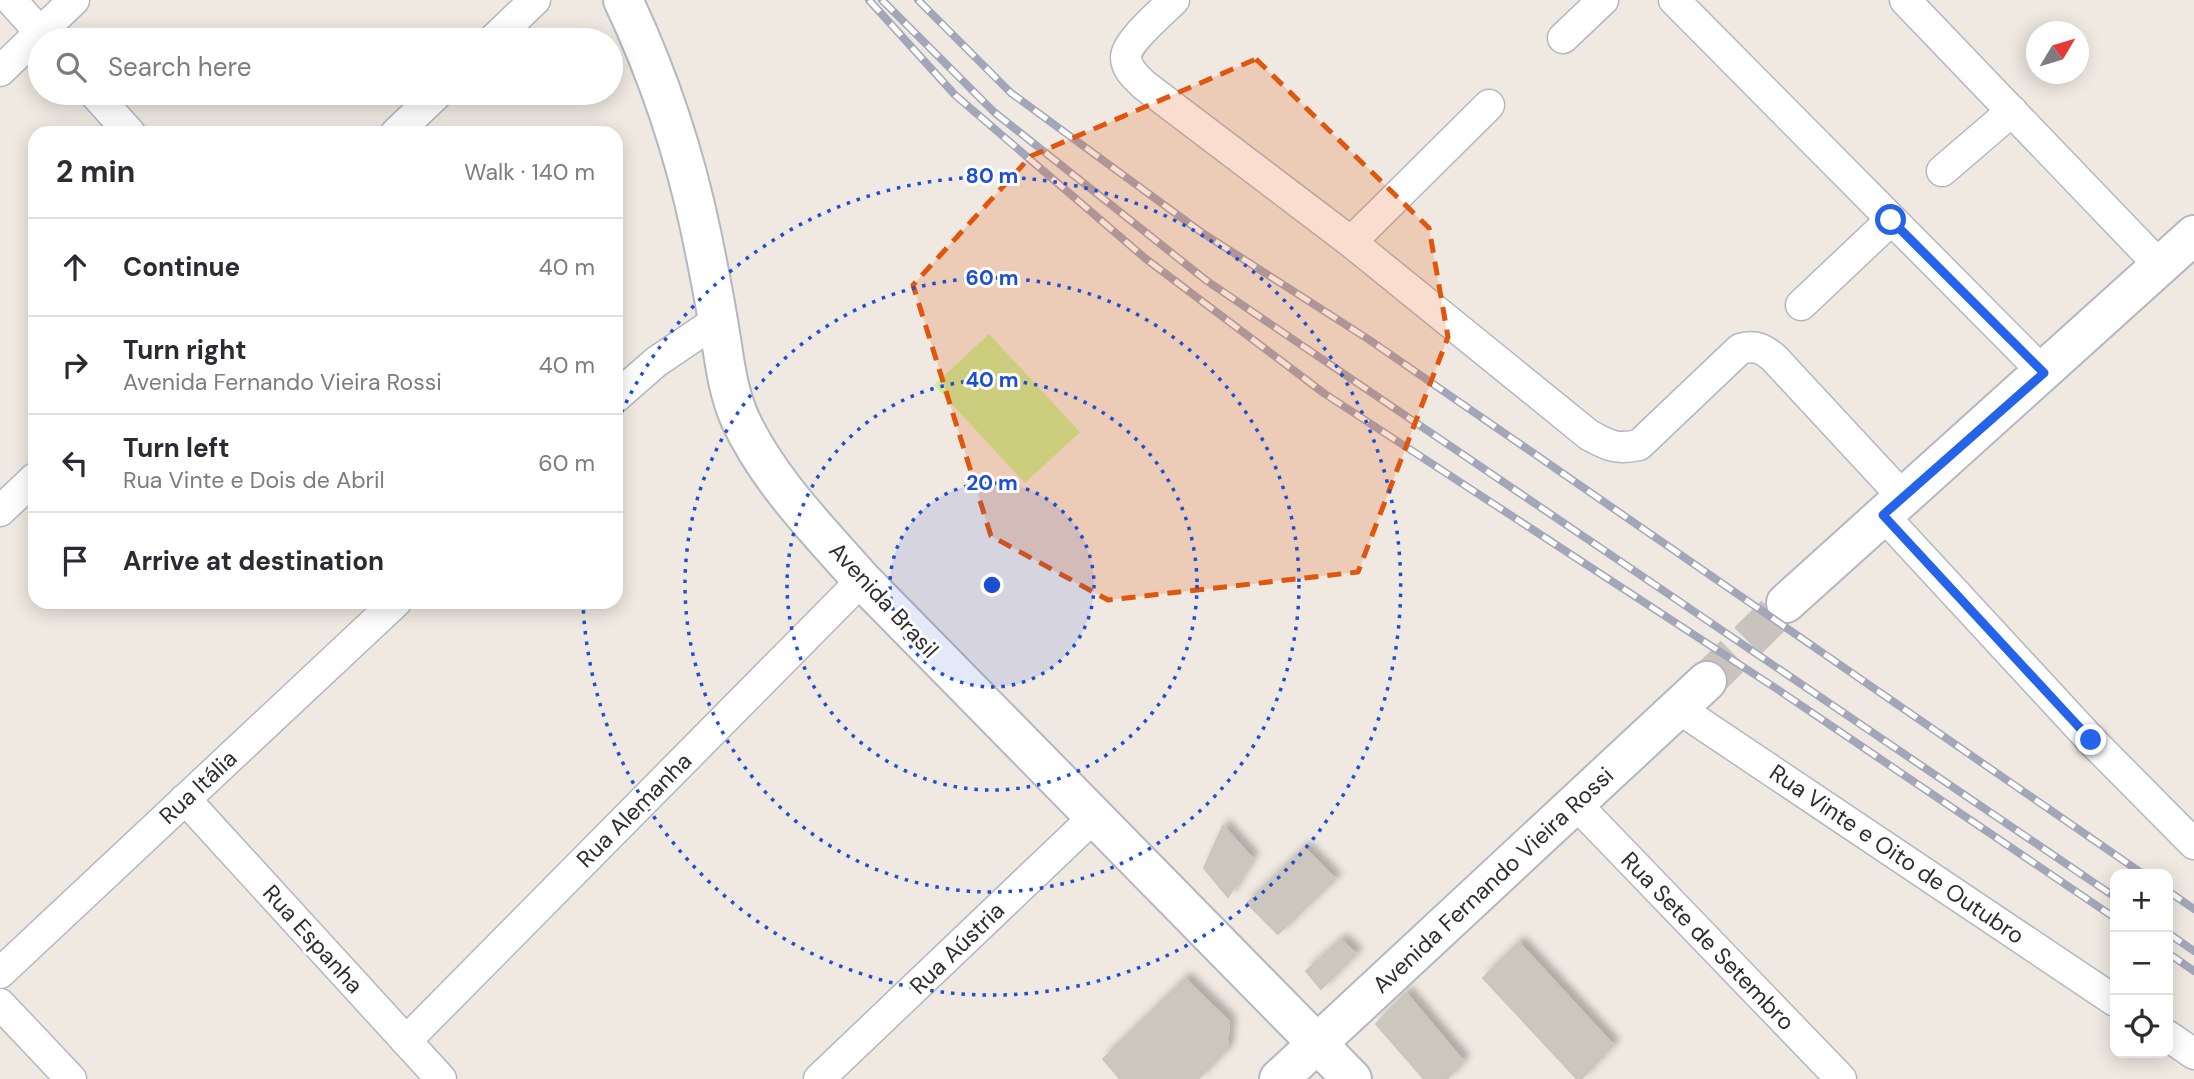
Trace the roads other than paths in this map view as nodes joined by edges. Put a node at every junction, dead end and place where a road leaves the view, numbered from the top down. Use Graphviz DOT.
graph roads {
  1 [pos="10,0"];
  2 [pos="74,0"];
  3 [pos="535,0"];
  4 [pos="623,0"];
  5 [pos="1174,0"];
  6 [pos="1603,0"];
  7 [pos="1674,0"];
  8 [pos="1905,0"];
  9 [pos="36,28"];
  10 [pos="50,28"];
  11 [pos="506,28"];
  12 [pos="1563,38"];
  13 [pos="28,48"];
  14 [pos="0,71"];
  15 [pos="105,105"];
  16 [pos="425,105"];
  17 [pos="1489,105"];
  18 [pos="2012,111"];
  19 [pos="124,126"];
  20 [pos="403,126"];
  21 [pos="1942,171"];
  22 [pos="1891,220"];
  23 [pos="2194,236"];
  24 [pos="1351,242"];
  25 [pos="2160,266"];
  26 [pos="1801,305"];
  27 [pos="718,320"];
  28 [pos="2044,373"];
  29 [pos="623,391"];
  30 [pos="28,485"];
  31 [pos="1893,506"];
  32 [pos="0,512"];
  33 [pos="862,580"];
  34 [pos="1786,603"];
  35 [pos="389,609"];
  36 [pos="1707,681"];
  37 [pos="1678,708"];
  38 [pos="185,799"];
  39 [pos="1575,803"];
  40 [pos="1095,816"];
  41 [pos="2194,844"];
  42 [pos="0,973"];
  43 [pos="2110,998"];
  44 [pos="0,1004"];
  45 [pos="2173,1039"];
  46 [pos="406,1041"];
  47 [pos="1317,1044"];
  48 [pos="2194,1054"];
  49 [pos="71,1079"];
  50 [pos="441,1079"];
  51 [pos="819,1079"];
  52 [pos="1279,1079"];
  53 [pos="1352,1079"];
  54 [pos="1841,1079"];
  1 -- 9 [label="street"];
  2 -- 10 [label="street"];
  3 -- 11 [label="street"];
  4 -- 27 [label="street, Avenida Brasil"];
  5 -- 24 [label="street"];
  6 -- 12 [label="street"];
  7 -- 22 [label="street"];
  8 -- 18 [label="street"];
  13 -- 14 [label="street"];
  15 -- 19 [label="street"];
  16 -- 20 [label="street"];
  17 -- 24 [label="street"];
  18 -- 21 [label="street"];
  18 -- 25 [label="street"];
  22 -- 26 [label="street"];
  22 -- 28 [label="street"];
  23 -- 25 [label="street"];
  24 -- 31 [label="street"];
  25 -- 28 [label="street"];
  27 -- 29 [label="street"];
  27 -- 33 [label="street, Avenida Brasil"];
  28 -- 31 [label="street"];
  30 -- 32 [label="street"];
  31 -- 34 [label="street"];
  31 -- 41 [label="street"];
  33 -- 40 [label="street, Avenida Brasil"];
  33 -- 46 [label="street, Rua Alemanha"];
  35 -- 38 [label="street, Rua Itália"];
  36 -- 37 [label="street, Avenida Fernando Vieira Rossi"];
  37 -- 39 [label="street, Avenida Fernando Vieira Rossi"];
  37 -- 43 [label="street, Rua Vinte e Oito de Outubro"];
  38 -- 42 [label="street, Rua Itália"];
  38 -- 46 [label="street, Rua Espanha"];
  39 -- 47 [label="street, Avenida Fernando Vieira Rossi"];
  39 -- 54 [label="street, Rua Sete de Setembro"];
  40 -- 47 [label="street, Avenida Brasil"];
  40 -- 51 [label="street, Rua Aústria"];
  44 -- 49 [label="street"];
  45 -- 48 [label="street"];
  46 -- 50 [label="street, Rua Espanha"];
  47 -- 52 [label="street, Avenida Fernando Vieira Rossi"];
  47 -- 53 [label="street, Avenida Brasil"];
}
